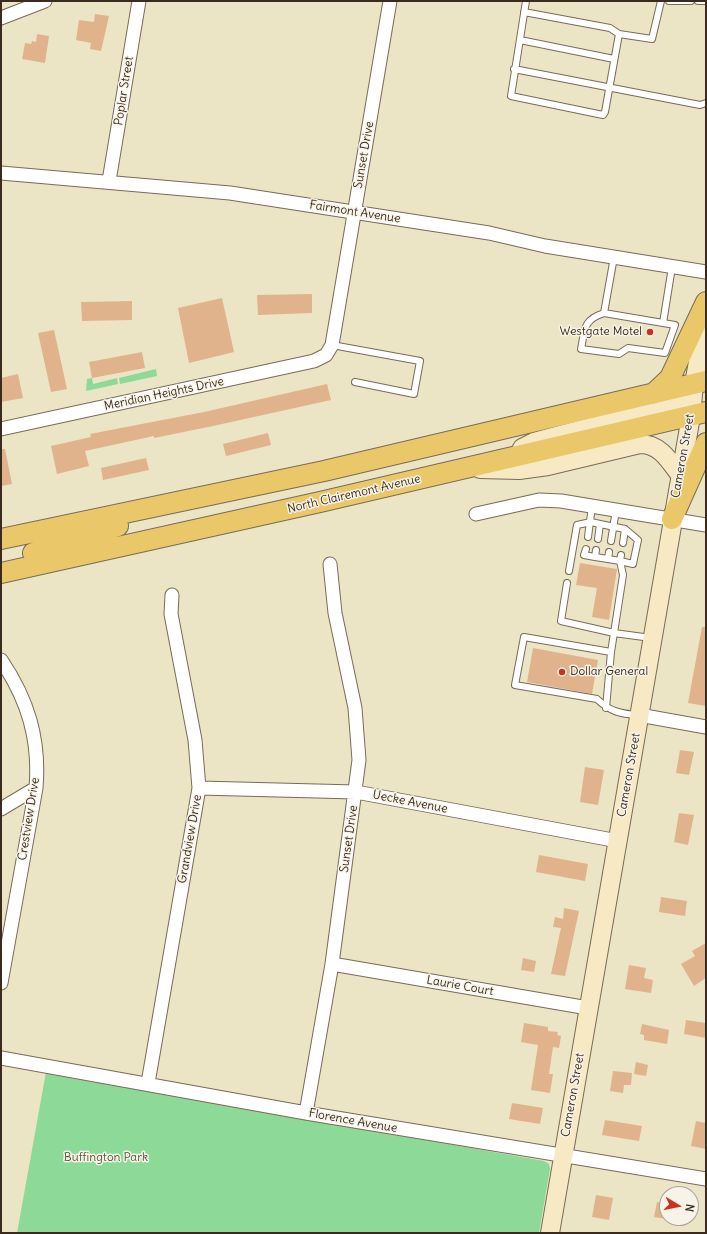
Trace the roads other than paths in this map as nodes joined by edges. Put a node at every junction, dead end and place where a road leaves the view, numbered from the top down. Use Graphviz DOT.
graph roads {
  1 [pos="45,1"];
  2 [pos="140,1"];
  3 [pos="390,1"];
  4 [pos="526,1"];
  5 [pos="661,1"];
  6 [pos="669,1"];
  7 [pos="691,1"];
  8 [pos="698,1"];
  9 [pos="706,2"];
  10 [pos="524,12"];
  11 [pos="1,18"];
  12 [pos="619,34"];
  13 [pos="520,40"];
  14 [pos="614,59"];
  15 [pos="514,69"];
  16 [pos="609,87"];
  17 [pos="706,103"];
  18 [pos="1,173"];
  19 [pos="110,181"];
  20 [pos="354,212"];
  21 [pos="614,257"];
  22 [pos="672,266"];
  23 [pos="706,272"];
  24 [pos="706,302"];
  25 [pos="604,313"];
  26 [pos="706,317"];
  27 [pos="663,323"];
  28 [pos="329,350"];
  29 [pos="355,382"];
  30 [pos="700,383"];
  31 [pos="653,394"];
  32 [pos="706,401"];
  33 [pos="698,414"];
  34 [pos="1,429"];
  35 [pos="706,443"];
  36 [pos="486,464"];
  37 [pos="467,468"];
  38 [pos="680,474"];
  39 [pos="170,504"];
  40 [pos="592,506"];
  41 [pos="616,510"];
  42 [pos="476,514"];
  43 [pos="672,519"];
  44 [pos="590,522"];
  45 [pos="600,524"];
  46 [pos="706,525"];
  47 [pos="614,526"];
  48 [pos="625,529"];
  49 [pos="588,537"];
  50 [pos="1,539"];
  51 [pos="598,539"];
  52 [pos="611,541"];
  53 [pos="623,543"];
  54 [pos="596,550"];
  55 [pos="572,552"];
  56 [pos="609,552"];
  57 [pos="595,557"];
  58 [pos="621,558"];
  59 [pos="608,559"];
  60 [pos="1,561"];
  61 [pos="330,564"];
  62 [pos="569,571"];
  63 [pos="1,573"];
  64 [pos="567,583"];
  65 [pos="172,595"];
  66 [pos="614,633"];
  67 [pos="652,639"];
  68 [pos="611,652"];
  69 [pos="1,660"];
  70 [pos="606,708"];
  71 [pos="640,715"];
  72 [pos="706,727"];
  73 [pos="36,788"];
  74 [pos="199,788"];
  75 [pos="356,792"];
  76 [pos="1,809"];
  77 [pos="618,841"];
  78 [pos="332,964"];
  79 [pos="1,983"];
  80 [pos="588,1008"];
  81 [pos="1,1058"];
  82 [pos="148,1083"];
  83 [pos="306,1113"];
  84 [pos="563,1156"];
  85 [pos="706,1179"];
  86 [pos="550,1233"];
  1 -- 11 [label="street"];
  2 -- 19 [label="street, Poplar Street"];
  3 -- 20 [label="street, Sunset Drive"];
  4 -- 10 [label="lane"];
  5 -- 12 [label="lane"];
  6 -- 7 [label="lane"];
  8 -- 9 [label="lane"];
  10 -- 12 [label="lane"];
  10 -- 13 [label="lane"];
  12 -- 14 [label="lane"];
  13 -- 14 [label="lane"];
  13 -- 15 [label="lane"];
  14 -- 16 [label="lane"];
  15 -- 16 [label="lane"];
  15 -- 16 [label="lane"];
  16 -- 17 [label="lane"];
  18 -- 19 [label="street, Fairmont Avenue"];
  19 -- 20 [label="street, Fairmont Avenue"];
  20 -- 21 [label="street, Fairmont Avenue"];
  20 -- 28 [label="street, Sunset Drive"];
  21 -- 22 [label="street, Fairmont Avenue"];
  21 -- 25 [label="lane"];
  22 -- 23 [label="street, Fairmont Avenue"];
  22 -- 27 [label="lane"];
  24 -- 31 [label="main road"];
  25 -- 27 [label="lane"];
  25 -- 27 [label="lane"];
  26 -- 30 [label="main road, Cameron Street"];
  28 -- 29 [label="lane"];
  28 -- 34 [label="street, Meridian Heights Drive"];
  30 -- 31 [label="main road"];
  30 -- 33 [label="main road, Cameron Street"];
  30 -- 36 [label="main road"];
  31 -- 39 [label="main road"];
  32 -- 33 [label="main road"];
  33 -- 36 [label="main road, North Clairemont Avenue"];
  33 -- 38 [label="main road, Cameron Street"];
  35 -- 43 [label="main road"];
  36 -- 37 [label="main road, North Clairemont Avenue"];
  37 -- 38 [label="main road"];
  37 -- 63 [label="main road, North Clairemont Avenue"];
  38 -- 43 [label="main road, Cameron Street"];
  39 -- 50 [label="main road"];
  39 -- 60 [label="main road"];
  40 -- 41 [label="street"];
  40 -- 42 [label="street"];
  40 -- 44 [label="lane"];
  41 -- 43 [label="street"];
  41 -- 47 [label="lane"];
  43 -- 46 [label="street"];
  43 -- 67 [label="main road, Cameron Street"];
  44 -- 45 [label="lane"];
  44 -- 49 [label="lane"];
  44 -- 55 [label="lane"];
  45 -- 47 [label="lane"];
  45 -- 51 [label="lane"];
  47 -- 48 [label="lane"];
  47 -- 52 [label="lane"];
  48 -- 53 [label="lane"];
  48 -- 58 [label="lane"];
  54 -- 57 [label="lane"];
  55 -- 57 [label="lane"];
  55 -- 62 [label="lane"];
  56 -- 59 [label="lane"];
  57 -- 59 [label="lane"];
  58 -- 59 [label="lane"];
  58 -- 66 [label="lane"];
  61 -- 75 [label="street, Sunset Drive"];
  64 -- 66 [label="lane"];
  65 -- 74 [label="street, Grandview Drive"];
  66 -- 67 [label="lane"];
  66 -- 68 [label="lane"];
  67 -- 71 [label="main road, Cameron Street"];
  68 -- 70 [label="lane"];
  68 -- 70 [label="lane"];
  69 -- 73 [label="street, Crestview Drive"];
  70 -- 71 [label="lane"];
  71 -- 72 [label="street"];
  71 -- 77 [label="main road, Cameron Street"];
  73 -- 76 [label="street"];
  73 -- 79 [label="street, Crestview Drive"];
  74 -- 75 [label="street, Uecke Avenue"];
  74 -- 82 [label="street, Grandview Drive"];
  75 -- 77 [label="street, Uecke Avenue"];
  75 -- 78 [label="street, Sunset Drive"];
  77 -- 80 [label="main road, Cameron Street"];
  78 -- 80 [label="street, Laurie Court"];
  78 -- 83 [label="street, Sunset Drive"];
  80 -- 84 [label="main road, Cameron Street"];
  81 -- 82 [label="street, Florence Avenue"];
  82 -- 83 [label="street, Florence Avenue"];
  83 -- 84 [label="street, Florence Avenue"];
  84 -- 85 [label="street, Florence Avenue"];
  84 -- 86 [label="main road, Cameron Street"];
}
